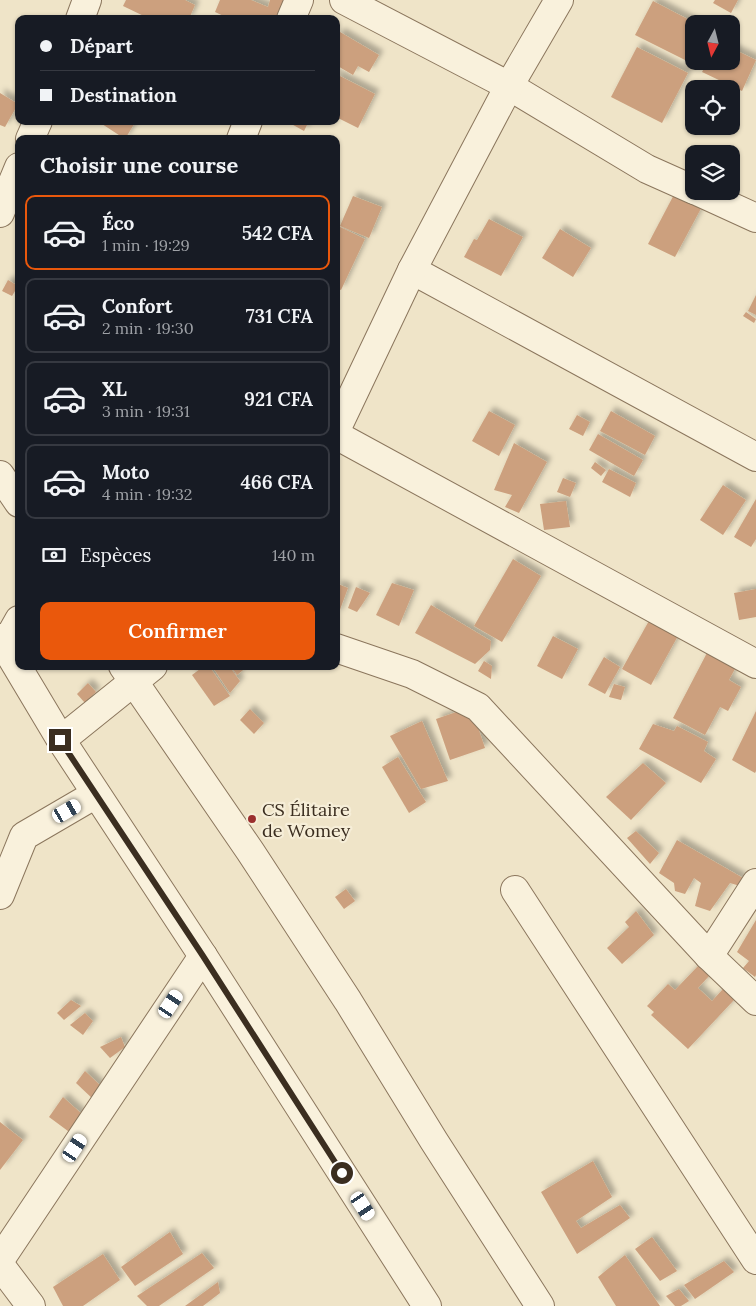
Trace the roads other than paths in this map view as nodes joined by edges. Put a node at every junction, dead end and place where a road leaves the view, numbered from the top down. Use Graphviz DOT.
graph roads {
  1 [pos="87,0"];
  2 [pos="298,0"];
  3 [pos="344,0"];
  4 [pos="559,0"];
  5 [pos="81,15"];
  6 [pos="292,15"];
  7 [pos="508,86"];
  8 [pos="15,177"];
  9 [pos="685,186"];
  10 [pos="717,200"];
  11 [pos="0,213"];
  12 [pos="756,218"];
  13 [pos="412,270"];
  14 [pos="340,422"];
  15 [pos="340,437"];
  16 [pos="756,457"];
  17 [pos="0,475"];
  18 [pos="15,497"];
  19 [pos="15,626"];
  20 [pos="2,644"];
  21 [pos="340,649"];
  22 [pos="756,664"];
  23 [pos="15,666"];
  24 [pos="18,670"];
  25 [pos="136,672"];
  26 [pos="60,740"];
  27 [pos="96,794"];
  28 [pos="756,883"];
  29 [pos="515,890"];
  30 [pos="0,895"];
  31 [pos="203,956"];
  32 [pos="709,956"];
  33 [pos="756,1001"];
  34 [pos="0,1260"];
  35 [pos="756,1260"];
  36 [pos="0,1265"];
  37 [pos="31,1306"];
  38 [pos="427,1306"];
  39 [pos="540,1306"];
  1 -- 5 [label="street"];
  2 -- 6 [label="street"];
  3 -- 7 [label="street"];
  4 -- 7 [label="street"];
  7 -- 9 [label="street"];
  7 -- 13 [label="street"];
  8 -- 11 [label="street"];
  10 -- 12 [label="street"];
  13 -- 14 [label="street"];
  13 -- 16 [label="street"];
  15 -- 22 [label="street"];
  17 -- 18 [label="street"];
  19 -- 20 [label="street"];
  20 -- 23 [label="street"];
  21 -- 32 [label="street"];
  24 -- 26 [label="street"];
  25 -- 26 [label="street"];
  25 -- 39 [label="street"];
  26 -- 27 [label="street"];
  27 -- 30 [label="street"];
  27 -- 31 [label="street"];
  28 -- 32 [label="street"];
  29 -- 35 [label="street"];
  31 -- 34 [label="street"];
  31 -- 38 [label="street"];
  32 -- 33 [label="street"];
  36 -- 37 [label="street"];
}
